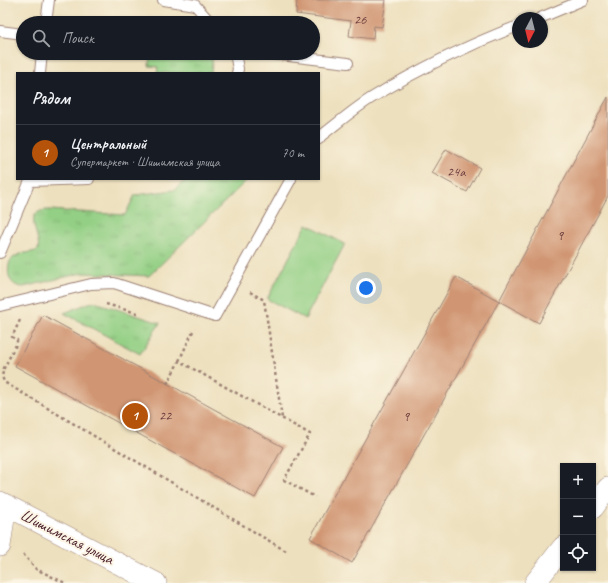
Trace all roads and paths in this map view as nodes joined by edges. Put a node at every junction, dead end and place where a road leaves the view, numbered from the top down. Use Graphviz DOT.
graph roads {
  1 [pos="49,0"];
  2 [pos="163,0"];
  3 [pos="168,0"];
  4 [pos="583,0"];
  5 [pos="548,15"];
  6 [pos="47,16"];
  7 [pos="205,16"];
  8 [pos="512,28"];
  9 [pos="0,31"];
  10 [pos="16,33"];
  11 [pos="41,60"];
  12 [pos="236,60"];
  13 [pos="320,60"];
  14 [pos="348,63"];
  15 [pos="40,72"];
  16 [pos="237,72"];
  17 [pos="320,138"];
  18 [pos="30,180"];
  19 [pos="290,180"];
  20 [pos="0,253"];
  21 [pos="264,300"];
  22 [pos="105,303"];
  23 [pos="0,306"];
  24 [pos="203,312"];
  25 [pos="142,314"];
  26 [pos="22,317"];
  27 [pos="187,328"];
  28 [pos="194,330"];
  29 [pos="178,361"];
  30 [pos="167,384"];
  31 [pos="282,418"];
  32 [pos="608,488"];
  33 [pos="315,498"];
  34 [pos="3,504"];
  35 [pos="596,504"];
  36 [pos="1,538"];
  37 [pos="286,551"];
  38 [pos="560,551"];
  39 [pos="65,583"];
  40 [pos="156,583"];
  41 [pos="535,583"];
  1 -- 6 [label="lane"];
  2 -- 3 [label="lane"];
  3 -- 7 [label="lane"];
  4 -- 5 [label="lane"];
  8 -- 17 [label="lane"];
  9 -- 10 [label="lane"];
  11 -- 15 [label="lane"];
  12 -- 16 [label="lane"];
  13 -- 14 [label="lane"];
  18 -- 20 [label="lane"];
  19 -- 24 [label="lane"];
  21 -- 31 [label="path"];
  22 -- 25 [label="path"];
  23 -- 24 [label="lane"];
  24 -- 28 [label="path"];
  26 -- 37 [label="path"];
  27 -- 28 [label="path"];
  28 -- 29 [label="path"];
  29 -- 30 [label="path"];
  29 -- 31 [label="path"];
  31 -- 33 [label="path"];
  32 -- 35 [label="street"];
  34 -- 36 [label="street"];
  34 -- 40 [label="street, Шишимская улица"];
  36 -- 39 [label="path"];
  38 -- 41 [label="street"];
}
